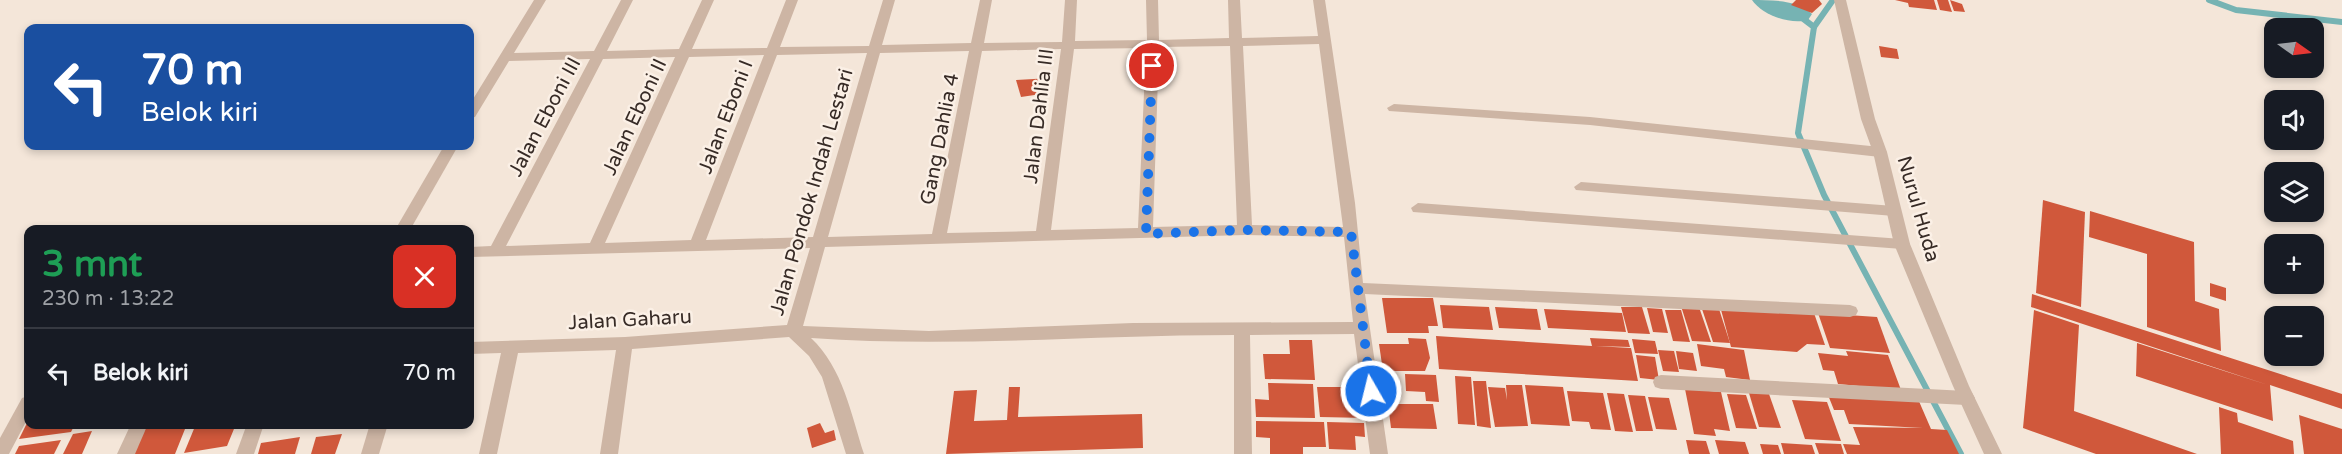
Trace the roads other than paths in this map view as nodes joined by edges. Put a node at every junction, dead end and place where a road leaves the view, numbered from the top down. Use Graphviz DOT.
graph roads {
  1 [pos="540,0"];
  2 [pos="627,0"];
  3 [pos="708,0"];
  4 [pos="792,0"];
  5 [pos="890,0"];
  6 [pos="986,0"];
  7 [pos="1071,0"];
  8 [pos="1152,0"];
  9 [pos="1234,0"];
  10 [pos="1319,0"];
  11 [pos="1840,0"];
  12 [pos="1325,40"];
  13 [pos="1153,42"];
  14 [pos="1235,42"];
  15 [pos="1068,44"];
  16 [pos="978,47"];
  17 [pos="875,50"];
  18 [pos="773,52"];
  19 [pos="601,53"];
  20 [pos="686,53"];
  21 [pos="503,57"];
  22 [pos="474,107"];
  23 [pos="1395,108"];
  24 [pos="449,150"];
  25 [pos="1880,152"];
  26 [pos="1581,187"];
  27 [pos="1418,208"];
  28 [pos="1894,211"];
  29 [pos="405,225"];
  30 [pos="1245,230"];
  31 [pos="1351,232"];
  32 [pos="1146,234"];
  33 [pos="1043,236"];
  34 [pos="939,238"];
  35 [pos="820,241"];
  36 [pos="1902,244"];
  37 [pos="696,247"];
  38 [pos="595,249"];
  39 [pos="496,251"];
  40 [pos="474,252"];
  41 [pos="1356,288"];
  42 [pos="1850,310"];
  43 [pos="1362,328"];
  44 [pos="1242,329"];
  45 [pos="793,331"];
  46 [pos="625,343"];
  47 [pos="512,347"];
  48 [pos="474,348"];
  49 [pos="1661,382"];
  50 [pos="1961,398"];
  51 [pos="24,410"];
  52 [pos="138,429"];
  53 [pos="254,429"];
  54 [pos="378,429"];
  55 [pos="0,454"];
  56 [pos="126,454"];
  57 [pos="245,454"];
  58 [pos="370,454"];
  59 [pos="488,454"];
  60 [pos="609,454"];
  61 [pos="855,454"];
  62 [pos="1243,454"];
  63 [pos="1379,454"];
  64 [pos="1993,454"];
  1 -- 21 [label="street"];
  2 -- 19 [label="street, Jalan Eboni III"];
  3 -- 20 [label="street, Jalan Eboni II"];
  4 -- 18 [label="street, Jalan Eboni I"];
  5 -- 17 [label="street, Jalan Pondok Indah Lestari"];
  6 -- 16 [label="street, Gang Dahlia 4"];
  7 -- 15 [label="street, Jalan Dahlia III"];
  8 -- 13 [label="street"];
  9 -- 14 [label="street"];
  10 -- 12 [label="street"];
  11 -- 25 [label="street, Nurul Huda"];
  12 -- 14 [label="street"];
  12 -- 31 [label="street"];
  13 -- 14 [label="street"];
  13 -- 15 [label="street"];
  13 -- 32 [label="street"];
  14 -- 30 [label="street"];
  15 -- 16 [label="street"];
  15 -- 33 [label="street, Jalan Dahlia III"];
  16 -- 17 [label="street"];
  16 -- 34 [label="street, Gang Dahlia 4"];
  17 -- 18 [label="street"];
  17 -- 35 [label="street, Jalan Pondok Indah Lestari"];
  18 -- 20 [label="street"];
  18 -- 37 [label="street, Jalan Eboni I"];
  19 -- 20 [label="street"];
  19 -- 21 [label="street"];
  19 -- 39 [label="street, Jalan Eboni III"];
  20 -- 38 [label="street, Jalan Eboni II"];
  21 -- 22 [label="street"];
  23 -- 25 [label="street"];
  24 -- 29 [label="street"];
  25 -- 28 [label="street, Nurul Huda"];
  26 -- 28 [label="street"];
  27 -- 36 [label="street"];
  28 -- 36 [label="street, Nurul Huda"];
  30 -- 31 [label="street"];
  30 -- 32 [label="street"];
  31 -- 41 [label="street"];
  32 -- 33 [label="street"];
  33 -- 34 [label="street"];
  34 -- 35 [label="street"];
  35 -- 37 [label="street"];
  35 -- 45 [label="street, Jalan Pondok Indah Lestari"];
  36 -- 50 [label="street, Nurul Huda"];
  37 -- 38 [label="street"];
  38 -- 39 [label="street"];
  39 -- 40 [label="street"];
  41 -- 42 [label="street"];
  41 -- 43 [label="street"];
  43 -- 44 [label="street, Jalan Gaharu"];
  43 -- 63 [label="street"];
  44 -- 45 [label="street, Jalan Gaharu"];
  44 -- 62 [label="street"];
  45 -- 46 [label="street, Jalan Gaharu"];
  45 -- 61 [label="street, Jalan Pondok Indah Lestari"];
  46 -- 47 [label="street, Jalan Gaharu"];
  46 -- 60 [label="street"];
  47 -- 48 [label="street, Jalan Gaharu"];
  47 -- 59 [label="street"];
  49 -- 50 [label="street"];
  50 -- 64 [label="street, Nurul Huda"];
  51 -- 55 [label="street"];
  52 -- 56 [label="street"];
  53 -- 57 [label="street"];
  54 -- 58 [label="street"];
}
